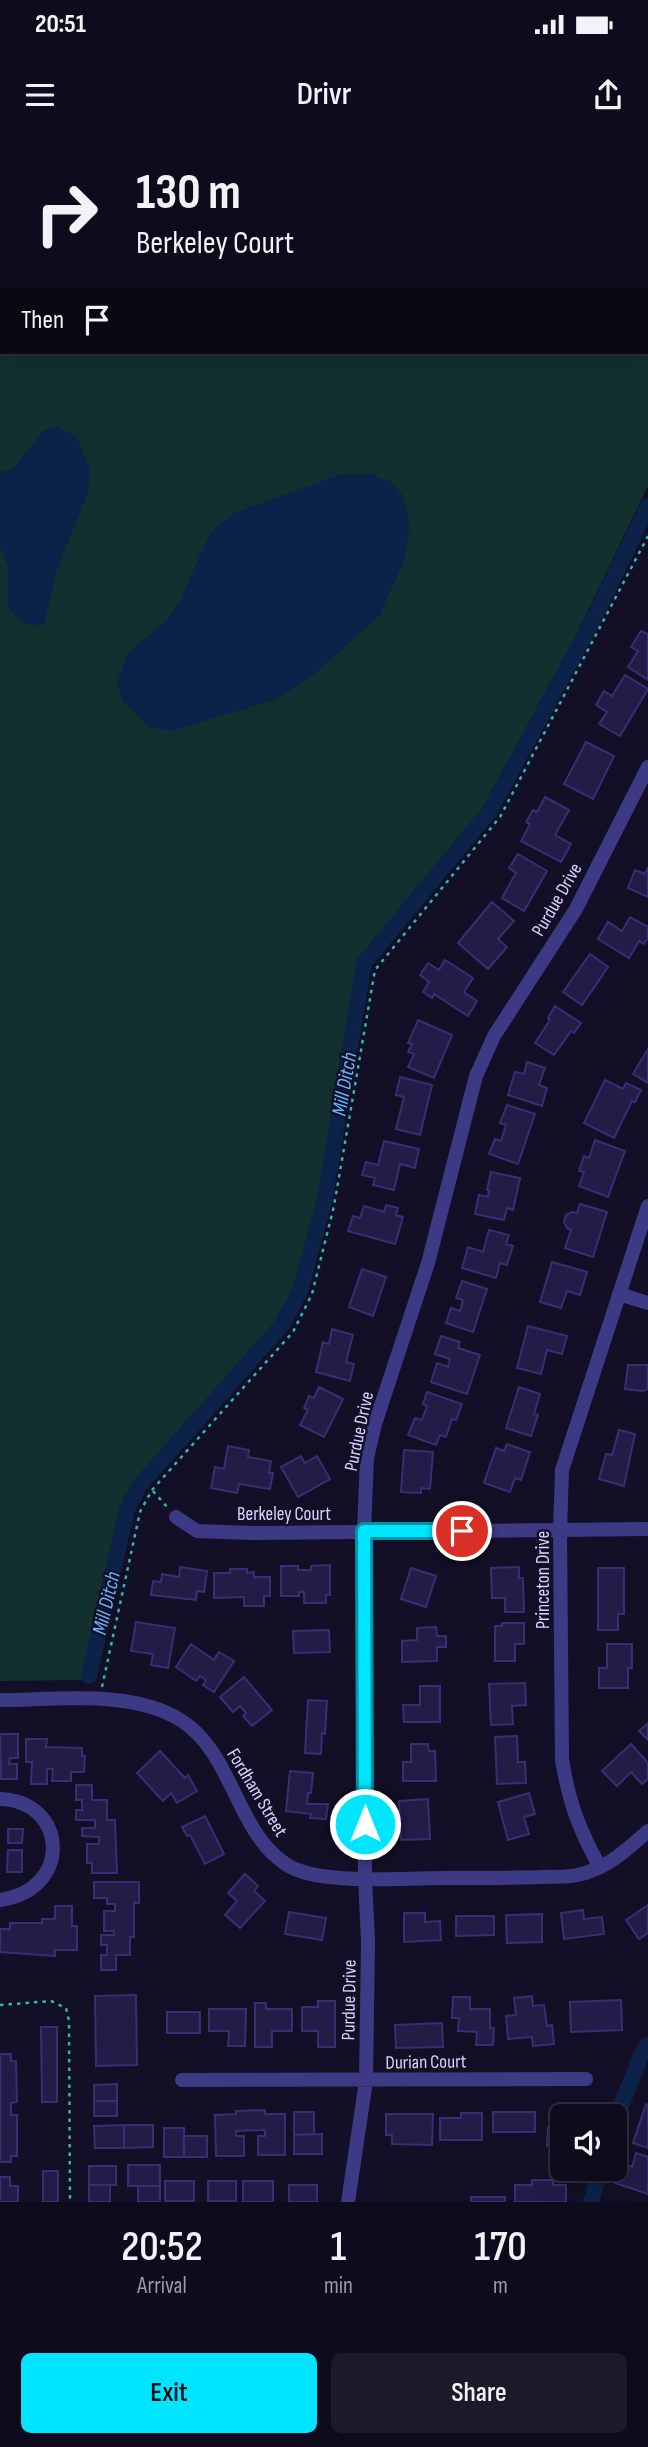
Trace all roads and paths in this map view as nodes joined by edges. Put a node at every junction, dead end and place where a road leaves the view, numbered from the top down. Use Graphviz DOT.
graph roads {
  1 [pos="648,536"];
  2 [pos="648,767"];
  3 [pos="648,1206"];
  4 [pos="619,1294"];
  5 [pos="648,1303"];
  6 [pos="152,1490"];
  7 [pos="176,1517"];
  8 [pos="648,1529"];
  9 [pos="364,1531"];
  10 [pos="560,1531"];
  11 [pos="0,1700"];
  12 [pos="99,1700"];
  13 [pos="0,1799"];
  14 [pos="648,1831"];
  15 [pos="600,1867"];
  16 [pos="365,1878"];
  17 [pos="0,1900"];
  18 [pos="0,2005"];
  19 [pos="586,2079"];
  20 [pos="182,2080"];
  21 [pos="366,2081"];
  22 [pos="70,2202"];
  23 [pos="348,2202"];
  1 -- 6 [label="path"];
  2 -- 9 [label="street, Purdue Drive"];
  3 -- 4 [label="street, Princeton Drive"];
  4 -- 5 [label="street"];
  4 -- 10 [label="street, Princeton Drive"];
  6 -- 7 [label="path"];
  6 -- 12 [label="path"];
  7 -- 9 [label="street, Berkeley Court"];
  8 -- 10 [label="street, Berkeley Court"];
  9 -- 10 [label="street, Berkeley Court"];
  9 -- 16 [label="street, Purdue Drive"];
  10 -- 15 [label="street, Princeton Drive"];
  11 -- 12 [label="street, Fordham Street"];
  12 -- 16 [label="street, Fordham Street"];
  13 -- 17 [label="street"];
  14 -- 15 [label="street, Fordham Street"];
  15 -- 16 [label="street, Fordham Street"];
  16 -- 21 [label="street, Purdue Drive"];
  18 -- 22 [label="path"];
  19 -- 21 [label="street, Durian Court"];
  20 -- 21 [label="street, Durian Court"];
  21 -- 23 [label="street, Purdue Drive"];
}
